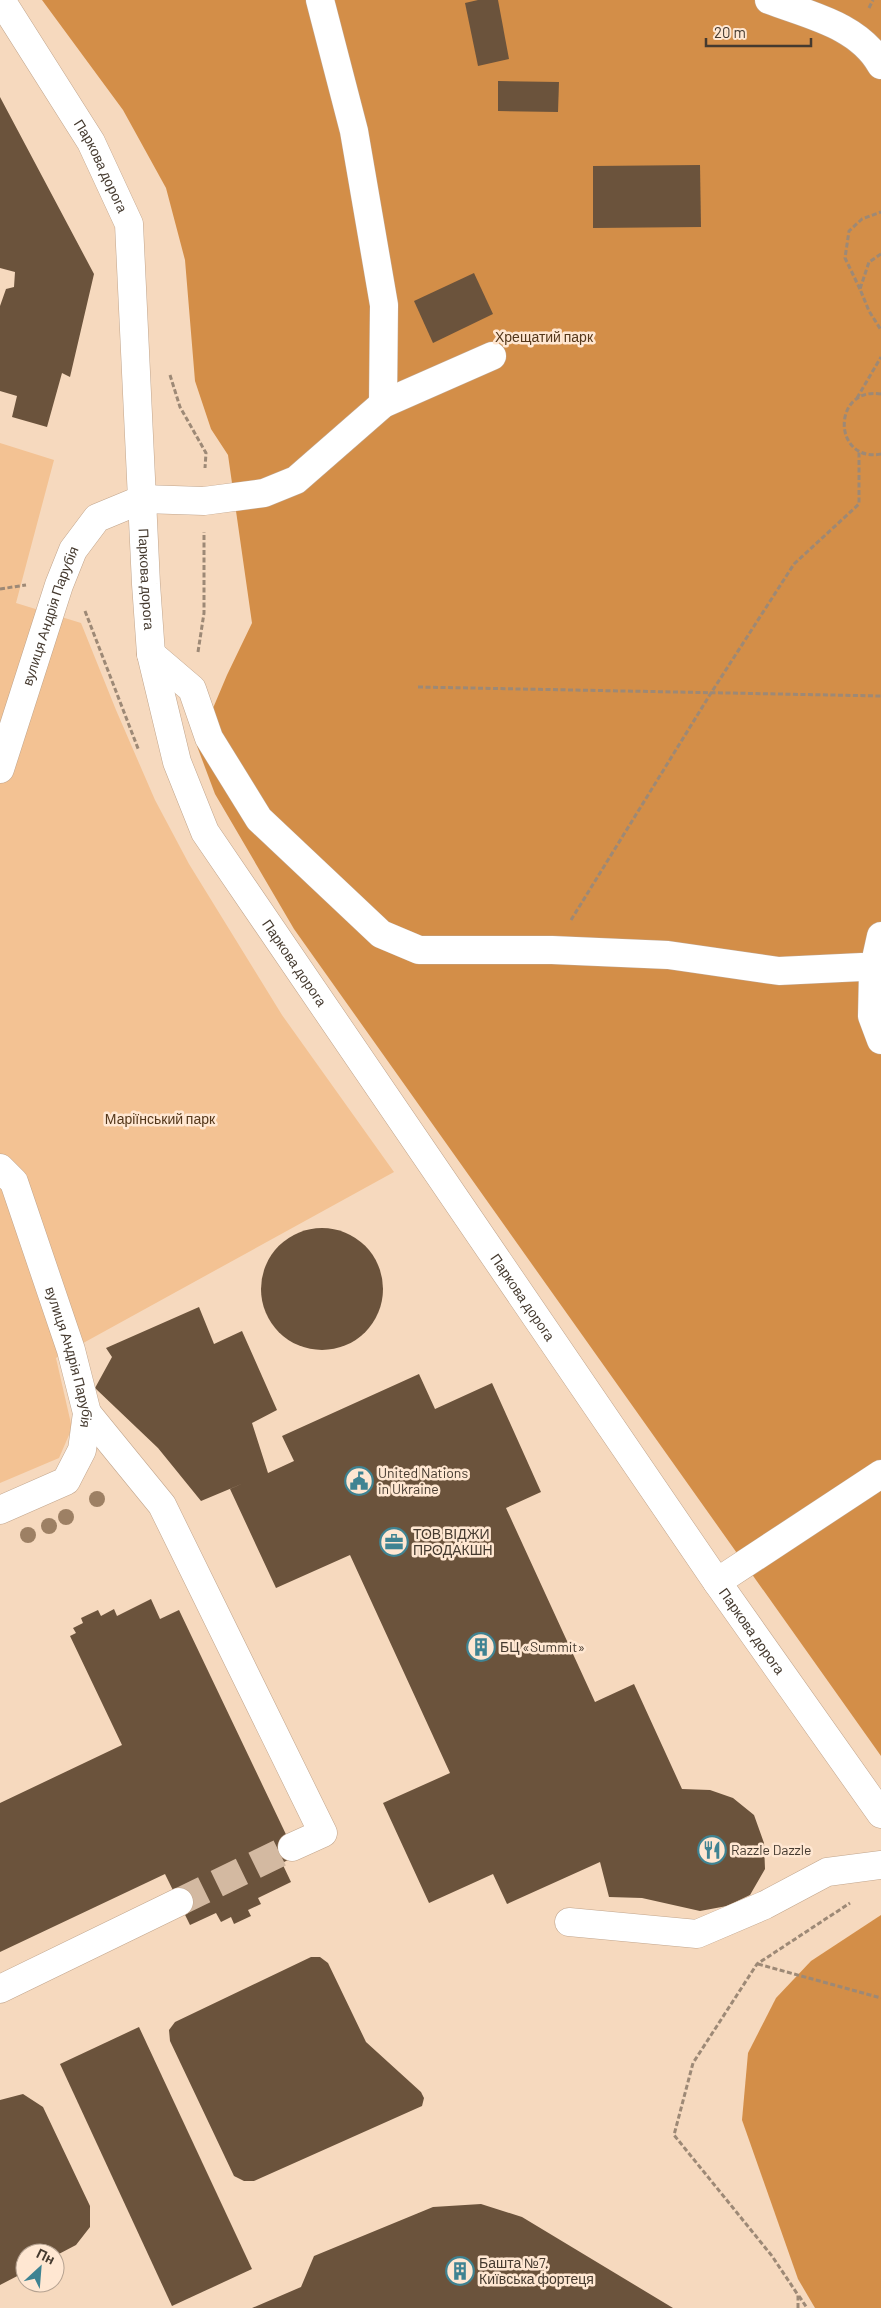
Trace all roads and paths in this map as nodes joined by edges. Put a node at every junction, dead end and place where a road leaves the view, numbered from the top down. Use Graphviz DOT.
graph roads {
  1 [pos="2,0"];
  2 [pos="320,0"];
  3 [pos="769,0"];
  4 [pos="881,65"];
  5 [pos="881,212"];
  6 [pos="881,254"];
  7 [pos="860,289"];
  8 [pos="881,330"];
  9 [pos="492,356"];
  10 [pos="881,357"];
  11 [pos="881,394"];
  12 [pos="856,399"];
  13 [pos="383,404"];
  14 [pos="859,451"];
  15 [pos="881,454"];
  16 [pos="143,499"];
  17 [pos="85,606"];
  18 [pos="151,654"];
  19 [pos="418,687"];
  20 [pos="711,693"];
  21 [pos="881,696"];
  22 [pos="139,751"];
  23 [pos="0,769"];
  24 [pos="881,936"];
  25 [pos="552,950"];
  26 [pos="873,972"];
  27 [pos="881,1040"];
  28 [pos="0,1168"];
  29 [pos="87,1413"];
  30 [pos="881,1474"];
  31 [pos="0,1510"];
  32 [pos="717,1582"];
  33 [pos="881,1814"];
  34 [pos="292,1847"];
  35 [pos="881,1865"];
  36 [pos="856,1899"];
  37 [pos="179,1902"];
  38 [pos="569,1922"];
  39 [pos="757,1964"];
  40 [pos="0,1989"];
  41 [pos="881,1998"];
  42 [pos="798,2295"];
  43 [pos="798,2308"];
  44 [pos="807,2308"];
  1 -- 16 [label="main road, Паркова дорога"];
  2 -- 13 [label="main road"];
  3 -- 4 [label="main road"];
  5 -- 7 [label="path"];
  6 -- 7 [label="path"];
  7 -- 8 [label="path"];
  9 -- 13 [label="main road"];
  10 -- 12 [label="path"];
  11 -- 12 [label="path"];
  12 -- 14 [label="path"];
  13 -- 16 [label="main road"];
  14 -- 15 [label="path"];
  14 -- 20 [label="path"];
  16 -- 18 [label="main road, Паркова дорога"];
  16 -- 23 [label="main road, вулиця Андрія Парубія"];
  17 -- 22 [label="path"];
  18 -- 25 [label="main road"];
  18 -- 32 [label="main road, Паркова дорога"];
  19 -- 20 [label="path"];
  20 -- 21 [label="path"];
  20 -- 25 [label="path"];
  24 -- 26 [label="main road"];
  25 -- 26 [label="main road"];
  26 -- 27 [label="main road"];
  28 -- 29 [label="main road, вулиця Андрія Парубія"];
  29 -- 31 [label="main road, вулиця Андрія Парубія"];
  29 -- 34 [label="main road"];
  30 -- 32 [label="main road"];
  32 -- 33 [label="main road, Паркова дорога"];
  35 -- 38 [label="main road"];
  36 -- 39 [label="path"];
  37 -- 40 [label="main road"];
  39 -- 41 [label="path"];
  39 -- 42 [label="path"];
  42 -- 43 [label="path"];
  42 -- 44 [label="path"];
}
